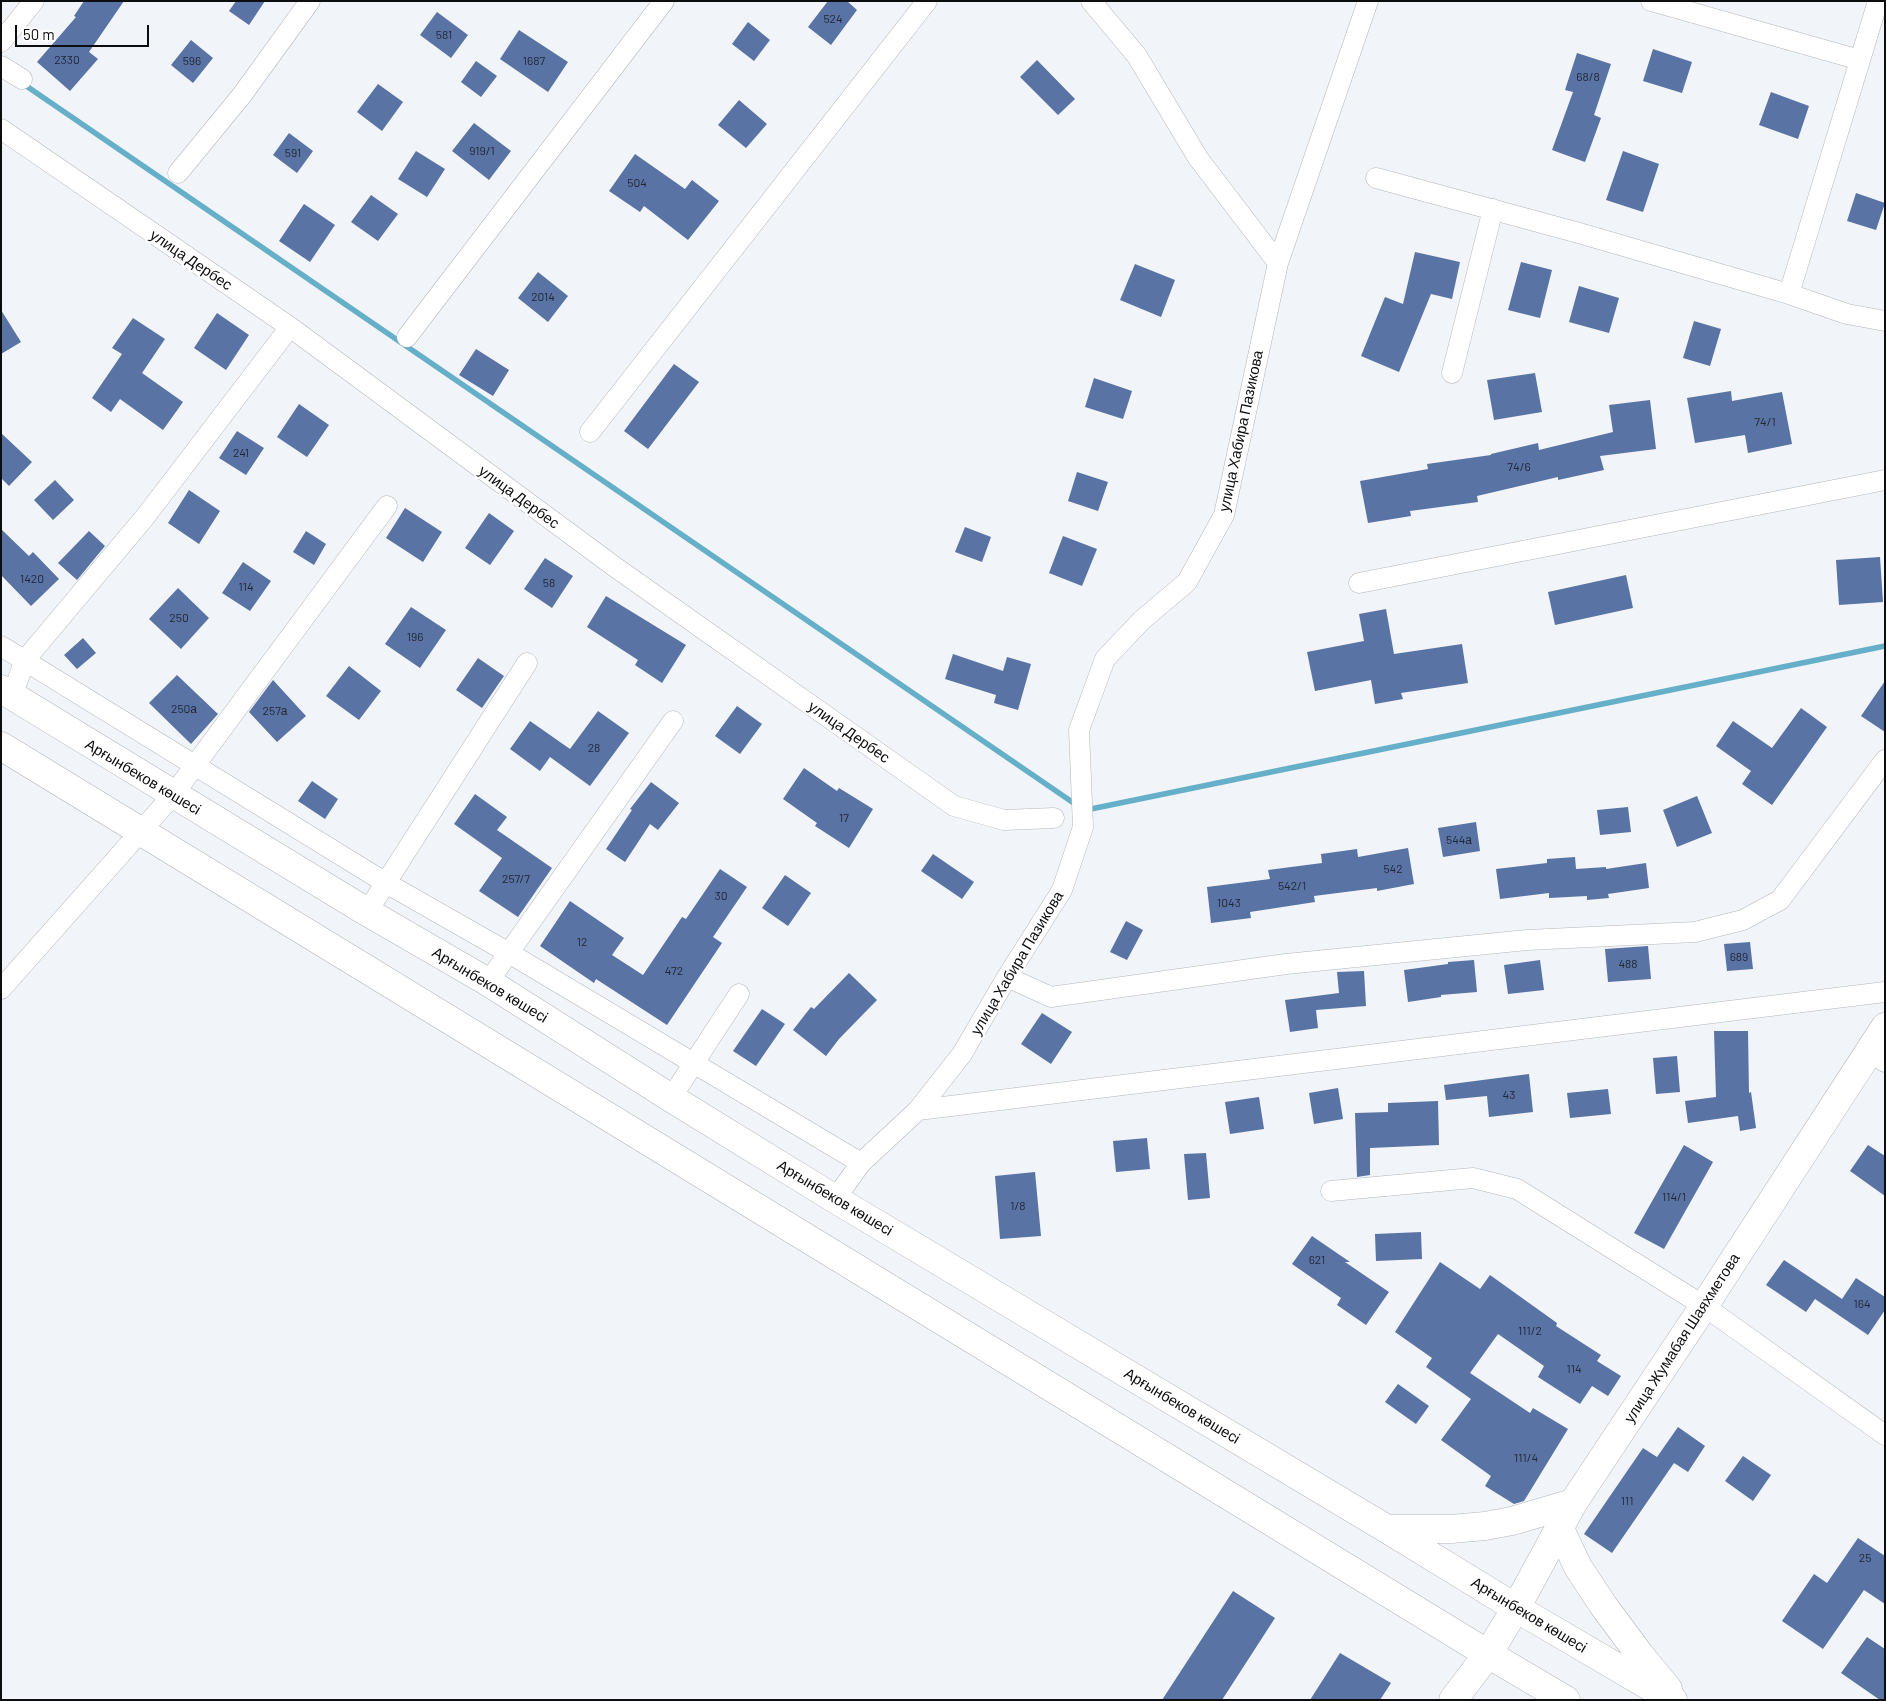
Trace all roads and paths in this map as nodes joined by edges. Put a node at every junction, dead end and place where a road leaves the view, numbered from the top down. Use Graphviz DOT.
graph roads {
  1 [pos="34,1"];
  2 [pos="310,1"];
  3 [pos="664,1"];
  4 [pos="927,1"];
  5 [pos="1091,1"];
  6 [pos="1368,1"];
  7 [pos="1652,1"];
  8 [pos="1878,1"];
  9 [pos="1,42"];
  10 [pos="1860,60"];
  11 [pos="1,66"];
  12 [pos="22,79"];
  13 [pos="4,137"];
  14 [pos="178,173"];
  15 [pos="1376,178"];
  16 [pos="1493,209"];
  17 [pos="1278,263"];
  18 [pos="1789,294"];
  19 [pos="1885,321"];
  20 [pos="290,327"];
  21 [pos="407,337"];
  22 [pos="1452,373"];
  23 [pos="590,432"];
  24 [pos="1885,480"];
  25 [pos="387,506"];
  26 [pos="1359,583"];
  27 [pos="1,646"];
  28 [pos="25,660"];
  29 [pos="527,663"];
  30 [pos="6,693"];
  31 [pos="672,721"];
  32 [pos="1,746"];
  33 [pos="1885,760"];
  34 [pos="195,766"];
  35 [pos="173,795"];
  36 [pos="1054,818"];
  37 [pos="141,831"];
  38 [pos="386,883"];
  39 [pos="367,912"];
  40 [pos="508,953"];
  41 [pos="1007,977"];
  42 [pos="488,982"];
  43 [pos="1,989"];
  44 [pos="1885,992"];
  45 [pos="739,994"];
  46 [pos="1885,1027"];
  47 [pos="1877,1056"];
  48 [pos="693,1064"];
  49 [pos="670,1098"];
  50 [pos="918,1110"];
  51 [pos="860,1163"];
  52 [pos="1331,1191"];
  53 [pos="835,1199"];
  54 [pos="1704,1306"];
  55 [pos="1885,1435"];
  56 [pos="1573,1503"];
  57 [pos="1388,1529"];
  58 [pos="1560,1529"];
  59 [pos="1516,1608"];
  60 [pos="1488,1654"];
  61 [pos="1454,1700"];
  62 [pos="1566,1700"];
  63 [pos="1673,1700"];
  64 [pos="1677,1700"];
  1 -- 9 [label="street"];
  2 -- 14 [label="street"];
  3 -- 21 [label="street"];
  4 -- 23 [label="street"];
  5 -- 17 [label="street"];
  6 -- 17 [label="street, улица Хабира Пазикова"];
  7 -- 10 [label="street"];
  8 -- 10 [label="street"];
  10 -- 18 [label="street"];
  11 -- 12 [label="street"];
  13 -- 20 [label="street, улица Дербес"];
  15 -- 16 [label="street"];
  16 -- 18 [label="street"];
  16 -- 22 [label="street"];
  17 -- 41 [label="street, улица Хабира Пазикова"];
  18 -- 19 [label="street"];
  20 -- 28 [label="street"];
  20 -- 36 [label="street, улица Дербес"];
  24 -- 26 [label="street"];
  25 -- 34 [label="street"];
  27 -- 28 [label="street"];
  28 -- 30 [label="street"];
  28 -- 34 [label="street"];
  29 -- 38 [label="street"];
  30 -- 35 [label="main road, Арғынбеков көшесі"];
  31 -- 40 [label="street"];
  32 -- 37 [label="main road"];
  33 -- 41 [label="street"];
  34 -- 35 [label="street"];
  34 -- 38 [label="street"];
  35 -- 37 [label="street"];
  35 -- 39 [label="main road, Арғынбеков көшесі"];
  37 -- 43 [label="street"];
  37 -- 60 [label="main road"];
  38 -- 39 [label="street"];
  38 -- 40 [label="street"];
  39 -- 42 [label="main road, Арғынбеков көшесі"];
  40 -- 42 [label="street"];
  40 -- 48 [label="street"];
  41 -- 50 [label="street, улица Хабира Пазикова"];
  42 -- 49 [label="main road, Арғынбеков көшесі"];
  44 -- 50 [label="street"];
  45 -- 48 [label="street"];
  46 -- 47 [label="main road, улица Жумабая Шаяхметова"];
  47 -- 54 [label="main road, улица Жумабая Шаяхметова"];
  48 -- 49 [label="street"];
  48 -- 51 [label="street"];
  49 -- 53 [label="main road, Арғынбеков көшесі"];
  50 -- 51 [label="street, улица Хабира Пазикова"];
  51 -- 53 [label="street, улица Хабира Пазикова"];
  52 -- 54 [label="street"];
  53 -- 57 [label="main road, Арғынбеков көшесі"];
  54 -- 55 [label="street"];
  54 -- 56 [label="main road, улица Жумабая Шаяхметова"];
  56 -- 57 [label="main road"];
  56 -- 58 [label="main road, улица Жумабая Шаяхметова"];
  57 -- 59 [label="main road, Арғынбеков көшесі"];
  58 -- 59 [label="main road, улица Жумабая Шаяхметова"];
  58 -- 64 [label="main road"];
  59 -- 60 [label="main road, улица Жумабая Шаяхметова"];
  59 -- 63 [label="main road, Арғынбеков көшесі"];
  60 -- 61 [label="main road, улица Жумабая Шаяхметова"];
  60 -- 62 [label="main road"];
}
